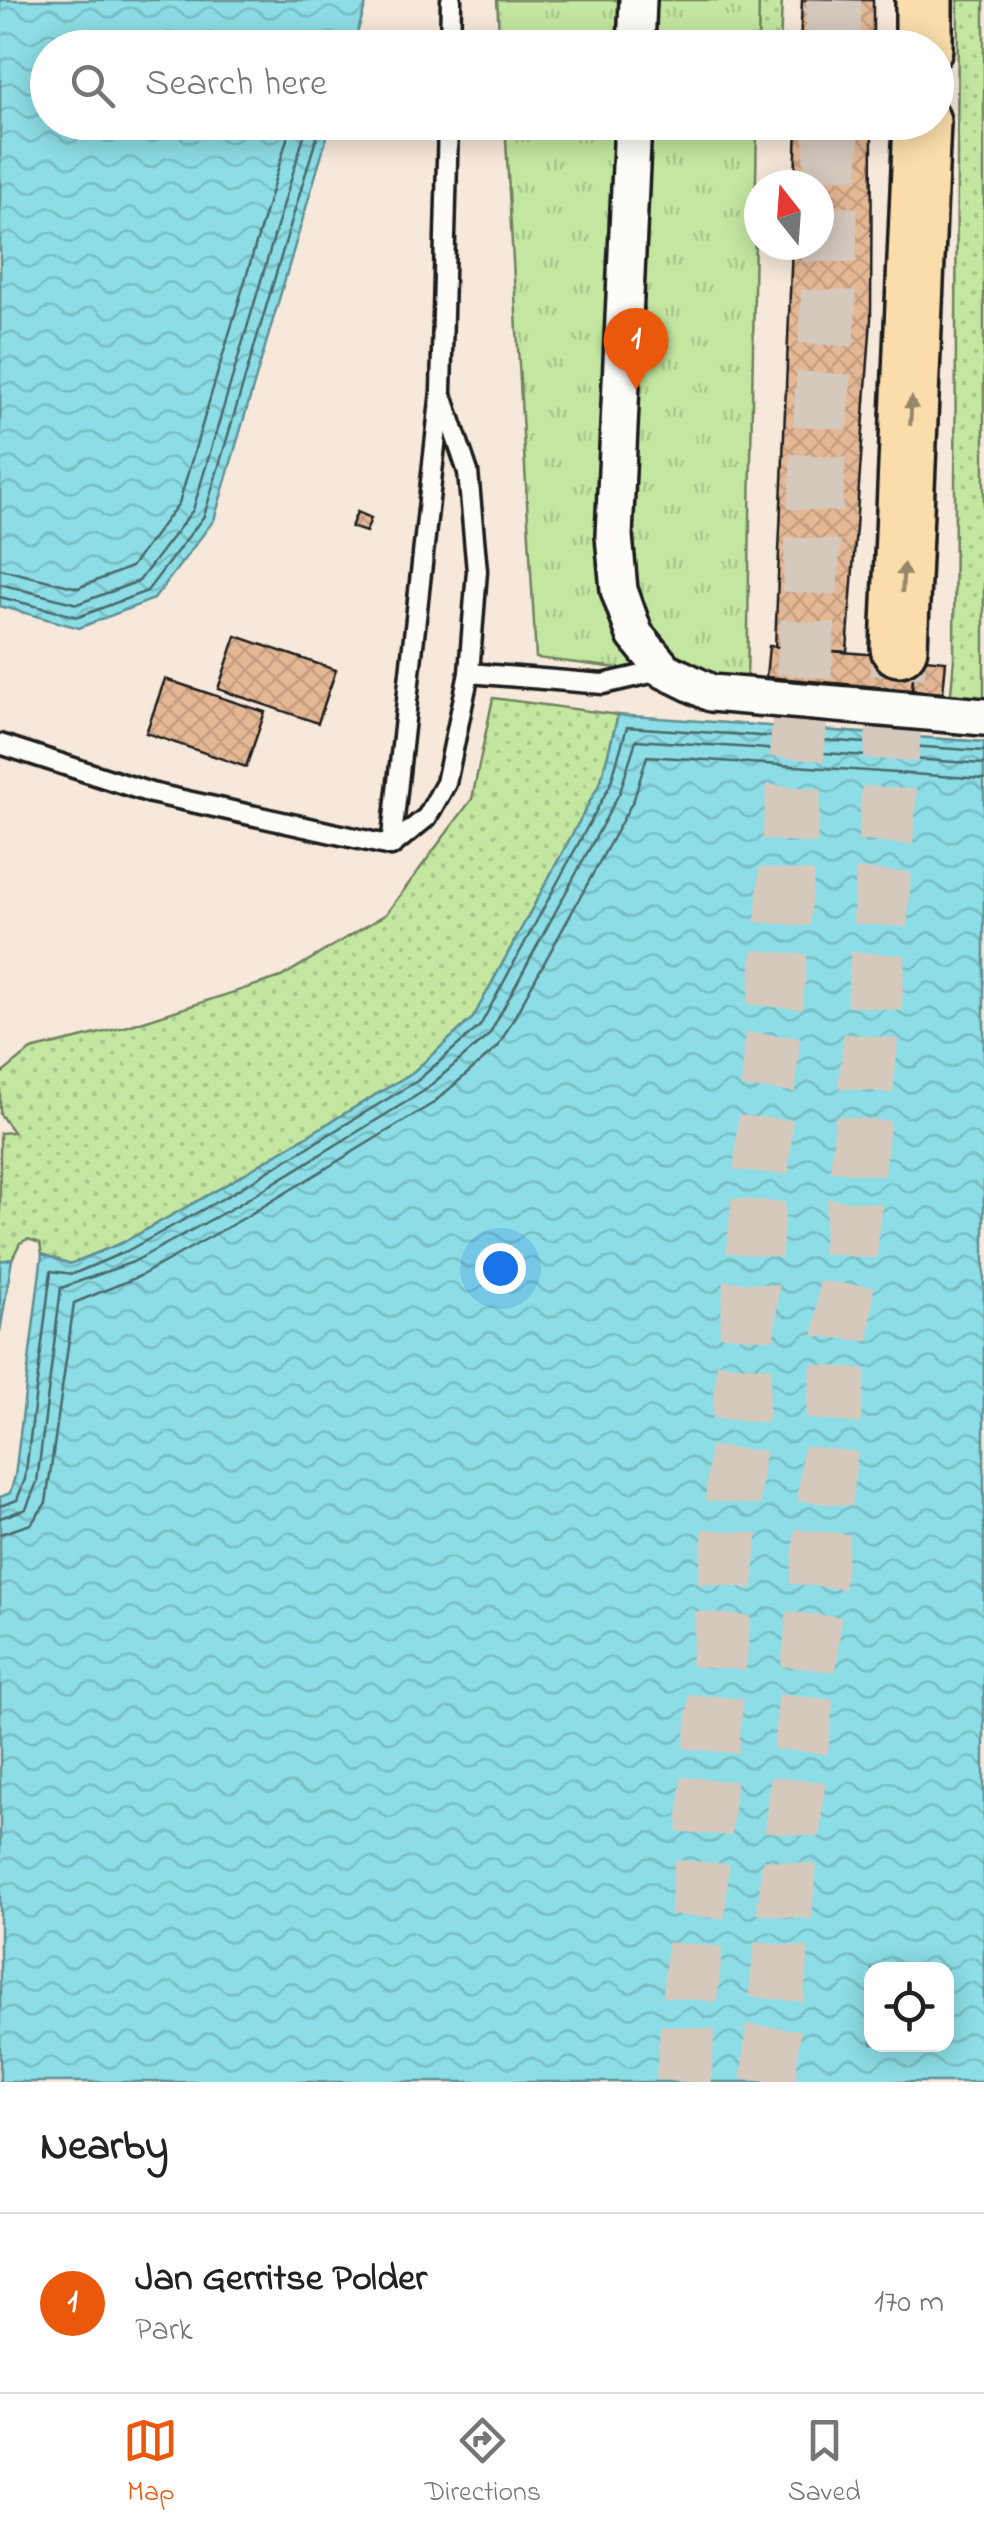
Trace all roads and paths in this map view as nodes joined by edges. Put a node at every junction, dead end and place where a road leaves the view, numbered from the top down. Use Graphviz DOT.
graph roads {
  1 [pos="451,0"];
  2 [pos="638,0"];
  3 [pos="924,0"];
  4 [pos="450,30"];
  5 [pos="637,30"];
  6 [pos="924,30"];
  7 [pos="448,140"];
  8 [pos="632,140"];
  9 [pos="921,140"];
  10 [pos="441,391"];
  11 [pos="899,648"];
  12 [pos="664,670"];
  13 [pos="468,672"];
  14 [pos="984,716"];
  15 [pos="0,744"];
  16 [pos="391,846"];
  1 -- 4 [label="lane"];
  2 -- 5 [label="street"];
  3 -- 6 [label="highway"];
  7 -- 10 [label="lane"];
  8 -- 12 [label="street"];
  11 -- 9 [label="highway, one-way"];
  10 -- 13 [label="lane"];
  10 -- 16 [label="lane"];
  12 -- 13 [label="lane"];
  12 -- 14 [label="street"];
  13 -- 16 [label="lane"];
  15 -- 16 [label="lane"];
}
